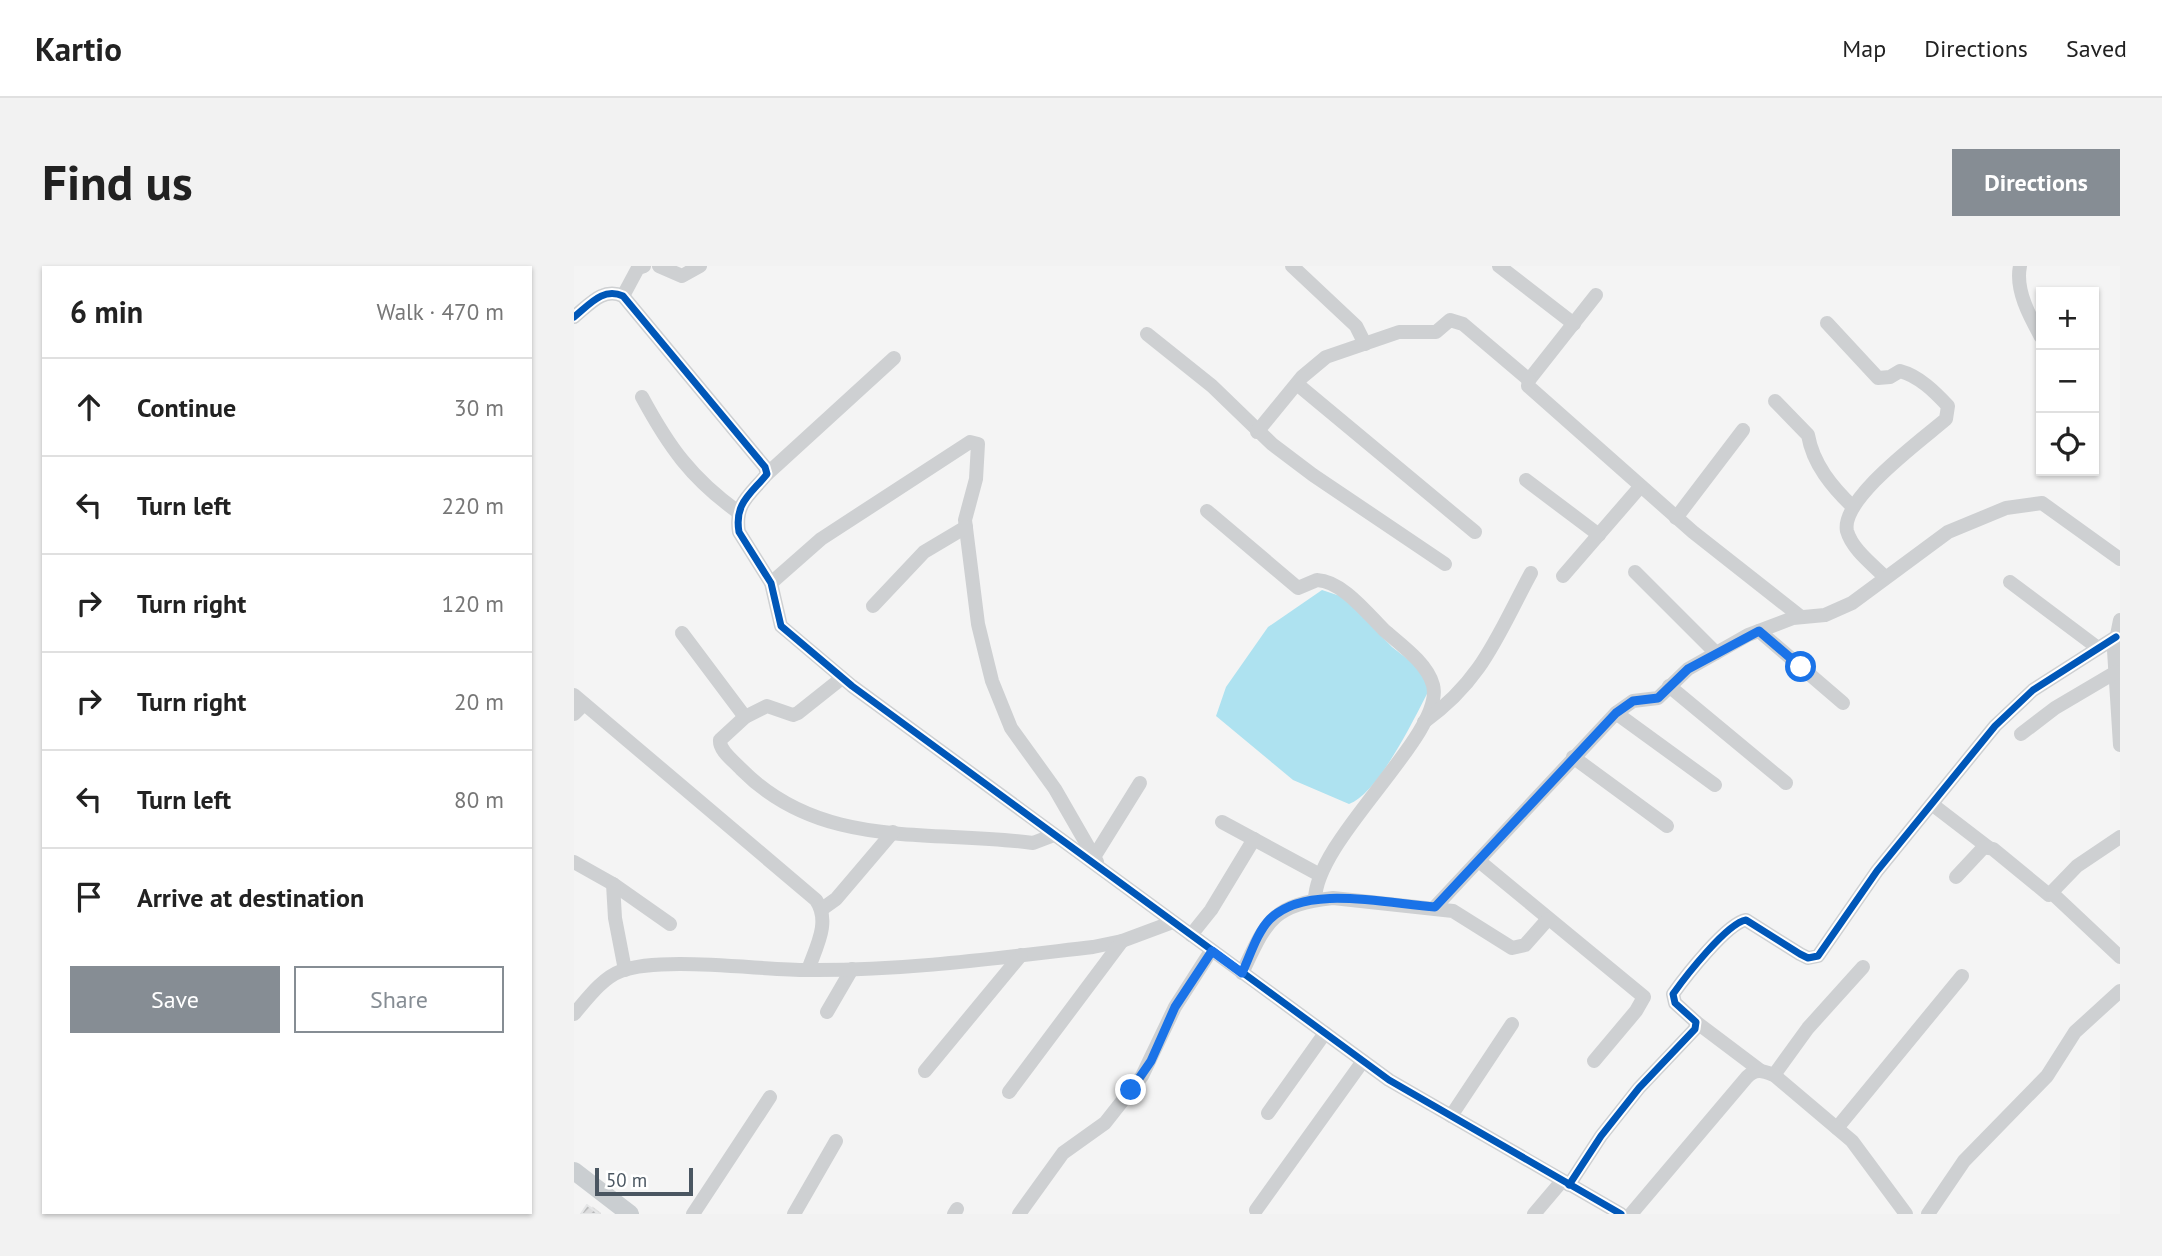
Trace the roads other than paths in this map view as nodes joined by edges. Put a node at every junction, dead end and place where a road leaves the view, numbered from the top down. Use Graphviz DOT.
graph roads {
  1 [pos="644,266"];
  2 [pos="659,266"];
  3 [pos="700,266"];
  4 [pos="1292,266"];
  5 [pos="1499,266"];
  6 [pos="2020,266"];
  7 [pos="1597,295"];
  8 [pos="623,296"];
  9 [pos="574,317"];
  10 [pos="1826,323"];
  11 [pos="1574,324"];
  12 [pos="2036,328"];
  13 [pos="1147,334"];
  14 [pos="1365,344"];
  15 [pos="894,358"];
  16 [pos="1528,380"];
  17 [pos="1297,384"];
  18 [pos="642,397"];
  19 [pos="1775,401"];
  20 [pos="1743,430"];
  21 [pos="1257,432"];
  22 [pos="767,474"];
  23 [pos="1526,480"];
  24 [pos="1640,487"];
  25 [pos="1853,507"];
  26 [pos="1207,511"];
  27 [pos="738,512"];
  28 [pos="1676,518"];
  29 [pos="966,527"];
  30 [pos="1475,532"];
  31 [pos="1599,535"];
  32 [pos="2120,559"];
  33 [pos="1445,564"];
  34 [pos="1635,572"];
  35 [pos="1531,573"];
  36 [pos="1563,576"];
  37 [pos="1885,577"];
  38 [pos="2010,582"];
  39 [pos="771,583"];
  40 [pos="873,606"];
  41 [pos="1801,617"];
  42 [pos="2120,620"];
  43 [pos="1759,631"];
  44 [pos="682,633"];
  45 [pos="2116,637"];
  46 [pos="2098,648"];
  47 [pos="1716,653"];
  48 [pos="2116,672"];
  49 [pos="842,678"];
  50 [pos="1669,686"];
  51 [pos="1843,702"];
  52 [pos="578,704"];
  53 [pos="1616,713"];
  54 [pos="745,717"];
  55 [pos="1424,722"];
  56 [pos="2021,734"];
  57 [pos="2120,745"];
  58 [pos="1573,757"];
  59 [pos="1140,783"];
  60 [pos="1786,783"];
  61 [pos="1715,785"];
  62 [pos="1933,805"];
  63 [pos="1222,822"];
  64 [pos="1667,825"];
  65 [pos="893,832"];
  66 [pos="1054,835"];
  67 [pos="2120,837"];
  68 [pos="1254,839"];
  69 [pos="1989,848"];
  70 [pos="1479,861"];
  71 [pos="574,862"];
  72 [pos="1098,863"];
  73 [pos="1320,875"];
  74 [pos="1956,877"];
  75 [pos="613,884"];
  76 [pos="2053,894"];
  77 [pos="1315,900"];
  78 [pos="1435,907"];
  79 [pos="822,909"];
  80 [pos="1548,919"];
  81 [pos="1173,922"];
  82 [pos="670,925"];
  83 [pos="1191,935"];
  84 [pos="1122,941"];
  85 [pos="1212,951"];
  86 [pos="1021,956"];
  87 [pos="2120,957"];
  88 [pos="1863,967"];
  89 [pos="852,969"];
  90 [pos="625,970"];
  91 [pos="808,970"];
  92 [pos="1242,973"];
  93 [pos="1962,976"];
  94 [pos="2120,991"];
  95 [pos="827,1012"];
  96 [pos="574,1014"];
  97 [pos="1696,1022"];
  98 [pos="1512,1024"];
  99 [pos="1325,1033"];
  100 [pos="1363,1061"];
  101 [pos="1594,1061"];
  102 [pos="925,1070"];
  103 [pos="1768,1073"];
  104 [pos="1009,1092"];
  105 [pos="770,1097"];
  106 [pos="1268,1113"];
  107 [pos="1451,1116"];
  108 [pos="1837,1128"];
  109 [pos="836,1141"];
  110 [pos="574,1171"];
  111 [pos="1565,1183"];
  112 [pos="1256,1210"];
  113 [pos="630,1214"];
  114 [pos="693,1214"];
  115 [pos="794,1214"];
  116 [pos="1019,1214"];
  117 [pos="1534,1214"];
  118 [pos="1621,1214"];
  119 [pos="1631,1214"];
  120 [pos="1906,1214"];
  121 [pos="1928,1214"];
  1 -- 8 [label="street"];
  2 -- 3 [label="street"];
  4 -- 14 [label="street"];
  5 -- 11 [label="street"];
  6 -- 12 [label="street"];
  7 -- 11 [label="street"];
  8 -- 9 [label="street"];
  8 -- 22 [label="street"];
  10 -- 25 [label="street"];
  11 -- 16 [label="street"];
  13 -- 21 [label="street"];
  14 -- 16 [label="street"];
  14 -- 17 [label="street"];
  15 -- 22 [label="street"];
  16 -- 24 [label="street"];
  17 -- 21 [label="street"];
  17 -- 30 [label="street"];
  18 -- 27 [label="street"];
  19 -- 25 [label="street"];
  20 -- 28 [label="street"];
  21 -- 33 [label="street"];
  22 -- 27 [label="street"];
  23 -- 31 [label="street"];
  24 -- 28 [label="street"];
  24 -- 31 [label="street"];
  25 -- 37 [label="street"];
  26 -- 55 [label="street"];
  27 -- 39 [label="street"];
  28 -- 41 [label="street"];
  29 -- 39 [label="street"];
  29 -- 40 [label="street"];
  29 -- 72 [label="street"];
  31 -- 36 [label="street"];
  32 -- 37 [label="street"];
  34 -- 47 [label="street"];
  35 -- 55 [label="street"];
  37 -- 41 [label="street"];
  38 -- 46 [label="street"];
  39 -- 49 [label="street"];
  41 -- 43 [label="street"];
  42 -- 45 [label="street"];
  43 -- 47 [label="street"];
  43 -- 51 [label="street"];
  44 -- 54 [label="street"];
  45 -- 46 [label="street"];
  45 -- 48 [label="street"];
  46 -- 62 [label="street"];
  47 -- 50 [label="street"];
  48 -- 56 [label="street"];
  48 -- 57 [label="street"];
  49 -- 54 [label="street"];
  49 -- 66 [label="street"];
  50 -- 53 [label="street"];
  50 -- 60 [label="street"];
  52 -- 79 [label="street"];
  53 -- 58 [label="street"];
  53 -- 61 [label="street"];
  54 -- 65 [label="street"];
  55 -- 73 [label="street"];
  58 -- 64 [label="street"];
  58 -- 70 [label="street"];
  59 -- 72 [label="street"];
  62 -- 69 [label="street"];
  62 -- 97 [label="street"];
  63 -- 68 [label="street"];
  65 -- 66 [label="street"];
  65 -- 79 [label="street"];
  66 -- 72 [label="street"];
  67 -- 76 [label="street"];
  68 -- 73 [label="street"];
  68 -- 83 [label="street"];
  69 -- 74 [label="street"];
  69 -- 76 [label="street"];
  70 -- 78 [label="street"];
  70 -- 80 [label="street"];
  71 -- 75 [label="street"];
  72 -- 81 [label="street"];
  73 -- 77 [label="street"];
  75 -- 82 [label="street"];
  75 -- 90 [label="street"];
  76 -- 87 [label="street"];
  77 -- 78 [label="street"];
  77 -- 92 [label="street"];
  78 -- 80 [label="street"];
  79 -- 91 [label="street"];
  80 -- 101 [label="street"];
  81 -- 83 [label="street"];
  81 -- 84 [label="street"];
  83 -- 85 [label="street"];
  84 -- 86 [label="street"];
  84 -- 104 [label="street"];
  85 -- 92 [label="street"];
  85 -- 116 [label="street"];
  86 -- 89 [label="street"];
  86 -- 102 [label="street"];
  88 -- 103 [label="street"];
  89 -- 91 [label="street"];
  89 -- 95 [label="street"];
  90 -- 91 [label="street"];
  90 -- 96 [label="street"];
  92 -- 99 [label="street"];
  93 -- 108 [label="street"];
  94 -- 121 [label="street"];
  97 -- 103 [label="street"];
  97 -- 111 [label="street"];
  98 -- 107 [label="street"];
  99 -- 100 [label="street"];
  99 -- 106 [label="street"];
  100 -- 107 [label="street"];
  100 -- 112 [label="street"];
  103 -- 108 [label="street"];
  103 -- 119 [label="street"];
  105 -- 114 [label="street"];
  107 -- 111 [label="street"];
  108 -- 120 [label="street"];
  109 -- 115 [label="street"];
  110 -- 113 [label="main road"];
  111 -- 117 [label="street"];
  111 -- 118 [label="street"];
}
